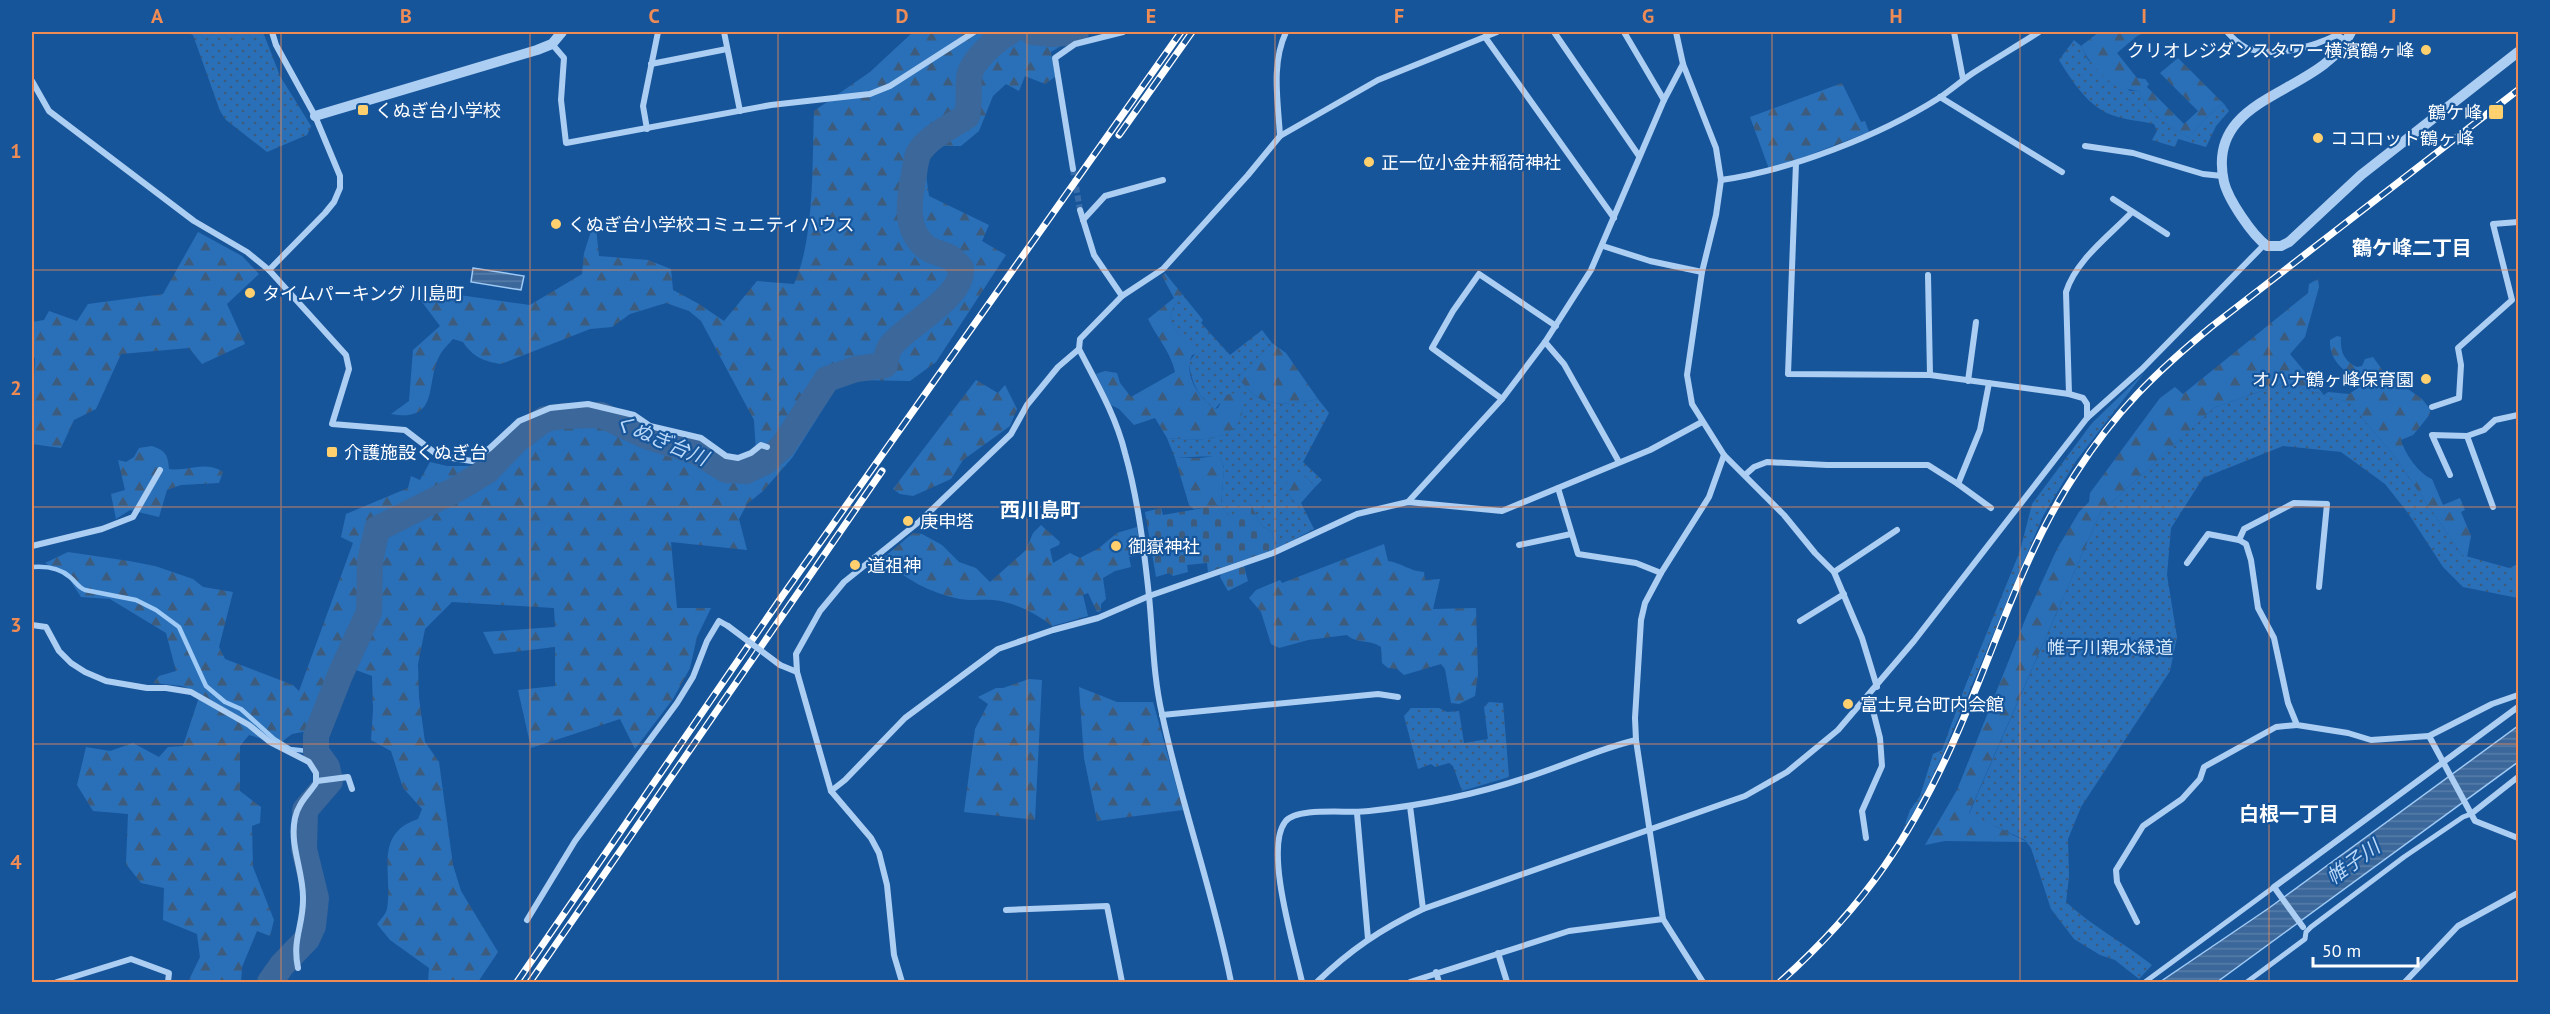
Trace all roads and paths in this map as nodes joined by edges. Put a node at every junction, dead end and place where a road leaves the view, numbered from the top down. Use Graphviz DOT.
graph roads {
  1 [pos="272,32"];
  2 [pos="562,32"];
  3 [pos="658,32"];
  4 [pos="724,32"];
  5 [pos="974,32"];
  6 [pos="1124,32"];
  7 [pos="1286,32"];
  8 [pos="1497,32"];
  9 [pos="1554,32"];
  10 [pos="1624,32"];
  11 [pos="1676,32"];
  12 [pos="1954,32"];
  13 [pos="2039,32"];
  14 [pos="2228,33"];
  15 [pos="2349,36"];
  16 [pos="1485,38"];
  17 [pos="552,44"];
  18 [pos="727,49"];
  19 [pos="2518,52"];
  20 [pos="651,64"];
  21 [pos="1683,64"];
  22 [pos="1963,79"];
  23 [pos="32,81"];
  24 [pos="1940,97"];
  25 [pos="1664,100"];
  26 [pos="740,111"];
  27 [pos="315,116"];
  28 [pos="647,129"];
  29 [pos="1280,136"];
  30 [pos="2085,146"];
  31 [pos="1639,156"];
  32 [pos="1796,163"];
  33 [pos="1073,169"];
  34 [pos="2062,172"];
  35 [pos="2222,176"];
  36 [pos="1163,180"];
  37 [pos="1720,180"];
  38 [pos="2113,199"];
  39 [pos="1080,210"];
  40 [pos="2132,212"];
  41 [pos="1614,218"];
  42 [pos="1083,220"];
  43 [pos="2518,222"];
  44 [pos="2167,234"];
  45 [pos="2264,245"];
  46 [pos="1604,246"];
  47 [pos="269,270"];
  48 [pos="1702,272"];
  49 [pos="1928,275"];
  50 [pos="1122,296"];
  51 [pos="1976,322"];
  52 [pos="1556,326"];
  53 [pos="1545,342"];
  54 [pos="1079,349"];
  55 [pos="1930,375"];
  56 [pos="1968,381"];
  57 [pos="1989,383"];
  58 [pos="2069,394"];
  59 [pos="1502,399"];
  60 [pos="2432,407"];
  61 [pos="2518,415"];
  62 [pos="2087,418"];
  63 [pos="1702,422"];
  64 [pos="2467,436"];
  65 [pos="767,447"];
  66 [pos="1724,455"];
  67 [pos="1619,462"];
  68 [pos="160,470"];
  69 [pos="1745,475"];
  70 [pos="2450,475"];
  71 [pos="1958,484"];
  72 [pos="1558,488"];
  73 [pos="1408,502"];
  74 [pos="2493,507"];
  75 [pos="1991,508"];
  76 [pos="1897,530"];
  77 [pos="1571,534"];
  78 [pos="2239,540"];
  79 [pos="1519,545"];
  80 [pos="32,546"];
  81 [pos="2187,563"];
  82 [pos="1834,572"];
  83 [pos="1661,573"];
  84 [pos="2319,587"];
  85 [pos="1844,594"];
  86 [pos="1149,596"];
  87 [pos="1800,621"];
  88 [pos="32,625"];
  89 [pos="797,672"];
  90 [pos="1877,687"];
  91 [pos="1869,695"];
  92 [pos="2518,695"];
  93 [pos="1398,697"];
  94 [pos="2518,707"];
  95 [pos="1162,715"];
  96 [pos="2297,725"];
  97 [pos="2429,736"];
  98 [pos="1636,740"];
  99 [pos="2445,764"];
  100 [pos="2518,777"];
  101 [pos="320,780"];
  102 [pos="352,789"];
  103 [pos="831,791"];
  104 [pos="1410,806"];
  105 [pos="2470,812"];
  106 [pos="1357,813"];
  107 [pos="1650,830"];
  108 [pos="1866,838"];
  109 [pos="2518,838"];
  110 [pos="2276,889"];
  111 [pos="2518,893"];
  112 [pos="1423,909"];
  113 [pos="1006,910"];
  114 [pos="1663,919"];
  115 [pos="527,920"];
  116 [pos="2137,922"];
  117 [pos="2303,927"];
  118 [pos="1368,939"];
  119 [pos="1498,952"];
  120 [pos="298,968"];
  121 [pos="1436,972"];
  122 [pos="57,982"];
  123 [pos="168,982"];
  124 [pos="902,982"];
  125 [pos="1122,982"];
  126 [pos="1231,982"];
  127 [pos="1302,982"];
  128 [pos="1317,982"];
  129 [pos="1410,982"];
  130 [pos="1439,982"];
  131 [pos="1507,982"];
  132 [pos="1703,982"];
  133 [pos="2145,982"];
  134 [pos="2247,982"];
  135 [pos="2405,982"];
  1 -- 27 [label="street"];
  2 -- 17 [label="street"];
  3 -- 20 [label="street"];
  4 -- 18 [label="street"];
  5 -- 26 [label="street"];
  6 -- 33 [label="street"];
  7 -- 29 [label="street"];
  8 -- 16 [label="street"];
  9 -- 31 [label="street"];
  10 -- 25 [label="street"];
  11 -- 21 [label="street"];
  12 -- 22 [label="street"];
  13 -- 22 [label="street"];
  14 -- 15 [label="street"];
  15 -- 35 [label="street"];
  16 -- 29 [label="street"];
  16 -- 41 [label="street"];
  17 -- 27 [label="street"];
  17 -- 28 [label="street"];
  18 -- 20 [label="street"];
  18 -- 26 [label="street"];
  19 -- 45 [label="street"];
  20 -- 28 [label="street"];
  21 -- 25 [label="street"];
  21 -- 37 [label="street"];
  22 -- 24 [label="street"];
  23 -- 47 [label="street"];
  24 -- 32 [label="street"];
  24 -- 34 [label="street"];
  25 -- 31 [label="street"];
  26 -- 28 [label="street"];
  27 -- 47 [label="street"];
  29 -- 50 [label="street"];
  30 -- 35 [label="street"];
  31 -- 41 [label="street"];
  32 -- 37 [label="street"];
  32 -- 55 [label="street"];
  35 -- 45 [label="street"];
  36 -- 42 [label="street"];
  37 -- 48 [label="street"];
  38 -- 40 [label="street"];
  39 -- 42 [label="street"];
  40 -- 44 [label="street"];
  40 -- 58 [label="street"];
  41 -- 46 [label="street"];
  42 -- 50 [label="street"];
  43 -- 60 [label="street"];
  45 -- 62 [label="street"];
  46 -- 48 [label="street"];
  46 -- 52 [label="street"];
  47 -- 65 [label="street"];
  48 -- 63 [label="street"];
  49 -- 55 [label="street"];
  50 -- 54 [label="street"];
  51 -- 56 [label="street"];
  52 -- 53 [label="street"];
  52 -- 59 [label="street"];
  53 -- 59 [label="street"];
  53 -- 67 [label="street"];
  54 -- 86 [label="street"];
  54 -- 89 [label="street"];
  55 -- 56 [label="street"];
  56 -- 57 [label="street"];
  57 -- 58 [label="street"];
  57 -- 71 [label="street"];
  58 -- 62 [label="street"];
  59 -- 73 [label="street"];
  61 -- 64 [label="street"];
  62 -- 90 [label="street"];
  63 -- 66 [label="street"];
  63 -- 67 [label="street"];
  64 -- 70 [label="street"];
  64 -- 74 [label="street"];
  66 -- 69 [label="street"];
  66 -- 83 [label="street"];
  67 -- 72 [label="street"];
  68 -- 80 [label="street"];
  69 -- 71 [label="street"];
  69 -- 82 [label="street"];
  71 -- 75 [label="street"];
  72 -- 73 [label="street"];
  72 -- 77 [label="street"];
  73 -- 86 [label="street"];
  76 -- 82 [label="street"];
  77 -- 79 [label="street"];
  77 -- 83 [label="street"];
  78 -- 81 [label="street"];
  78 -- 84 [label="street"];
  78 -- 96 [label="street"];
  82 -- 85 [label="street"];
  83 -- 98 [label="street"];
  85 -- 87 [label="street"];
  85 -- 90 [label="street"];
  86 -- 95 [label="street"];
  86 -- 103 [label="street"];
  88 -- 101 [label="street"];
  89 -- 103 [label="street"];
  89 -- 115 [label="street, bridge"];
  90 -- 91 [label="street"];
  91 -- 107 [label="street"];
  91 -- 108 [label="street"];
  92 -- 97 [label="street"];
  93 -- 95 [label="street"];
  94 -- 99 [label="street"];
  95 -- 126 [label="street"];
  96 -- 97 [label="street"];
  96 -- 116 [label="street"];
  97 -- 99 [label="street"];
  98 -- 104 [label="street"];
  98 -- 107 [label="street"];
  99 -- 105 [label="street"];
  99 -- 110 [label="street"];
  100 -- 105 [label="street"];
  101 -- 102 [label="street"];
  101 -- 120 [label="street"];
  103 -- 124 [label="street"];
  104 -- 106 [label="street"];
  104 -- 112 [label="street"];
  105 -- 109 [label="street"];
  105 -- 134 [label="street"];
  106 -- 118 [label="street"];
  106 -- 127 [label="street"];
  107 -- 112 [label="street"];
  107 -- 114 [label="street"];
  110 -- 117 [label="street"];
  110 -- 133 [label="street"];
  111 -- 135 [label="street"];
  112 -- 118 [label="street"];
  113 -- 125 [label="street"];
  114 -- 119 [label="street"];
  114 -- 132 [label="street"];
  118 -- 128 [label="street"];
  119 -- 121 [label="street"];
  119 -- 131 [label="street"];
  121 -- 129 [label="street"];
  121 -- 130 [label="street"];
  122 -- 123 [label="street"];
}
